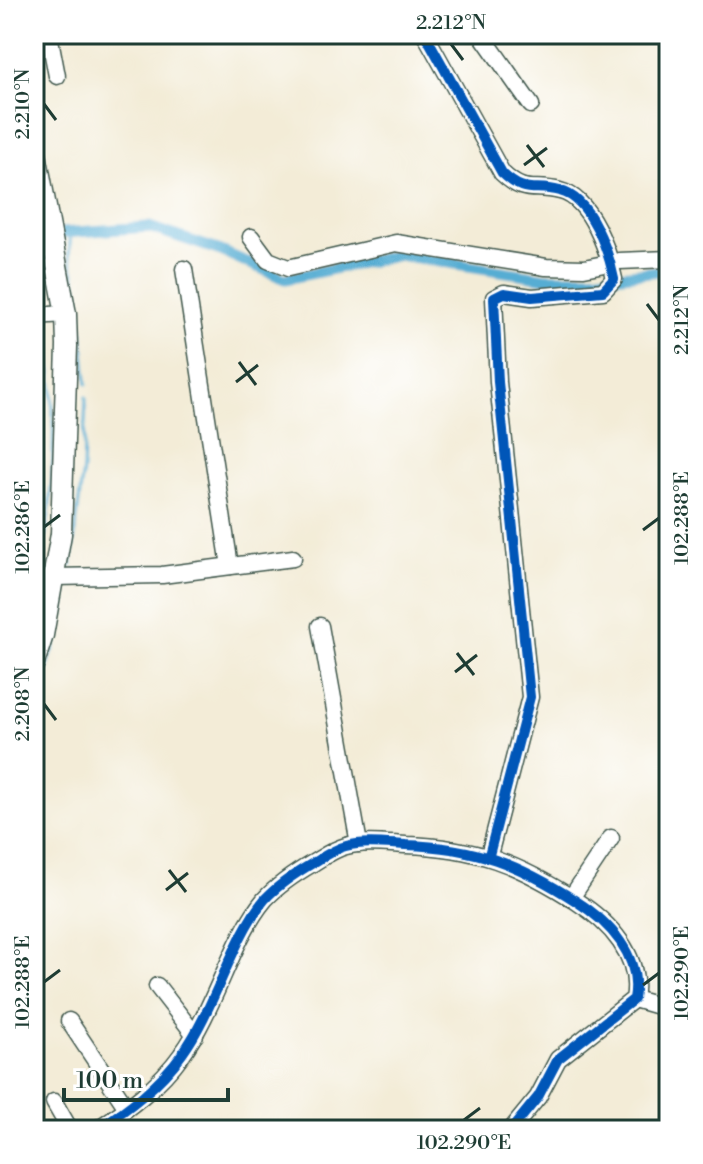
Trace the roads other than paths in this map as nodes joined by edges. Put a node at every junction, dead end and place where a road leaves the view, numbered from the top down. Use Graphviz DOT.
graph roads {
  1 [pos="49,34"];
  2 [pos="425,34"];
  3 [pos="481,34"];
  4 [pos="57,76"];
  5 [pos="531,105"];
  6 [pos="34,143"];
  7 [pos="251,237"];
  8 [pos="669,259"];
  9 [pos="184,269"];
  10 [pos="612,270"];
  11 [pos="66,314"];
  12 [pos="34,316"];
  13 [pos="293,558"];
  14 [pos="230,566"];
  15 [pos="54,577"];
  16 [pos="320,626"];
  17 [pos="34,663"];
  18 [pos="611,838"];
  19 [pos="359,844"];
  20 [pos="489,855"];
  21 [pos="571,898"];
  22 [pos="157,986"];
  23 [pos="634,999"];
  24 [pos="669,1009"];
  25 [pos="69,1021"];
  26 [pos="195,1035"];
  27 [pos="54,1102"];
  28 [pos="127,1108"];
  29 [pos="70,1130"];
  30 [pos="96,1130"];
  31 [pos="511,1130"];
  1 -- 4 [label="street"];
  2 -- 10 [label="street"];
  3 -- 5 [label="street"];
  6 -- 11 [label="main road"];
  7 -- 10 [label="street"];
  8 -- 10 [label="street"];
  9 -- 14 [label="street"];
  10 -- 20 [label="street"];
  11 -- 12 [label="street"];
  11 -- 15 [label="main road"];
  13 -- 14 [label="street"];
  14 -- 15 [label="street"];
  15 -- 17 [label="main road"];
  16 -- 19 [label="street"];
  18 -- 21 [label="street"];
  19 -- 20 [label="street"];
  19 -- 26 [label="street"];
  20 -- 21 [label="street"];
  21 -- 23 [label="street"];
  22 -- 26 [label="street"];
  23 -- 24 [label="street"];
  23 -- 31 [label="street"];
  25 -- 28 [label="street"];
  26 -- 28 [label="street"];
  27 -- 29 [label="street"];
  28 -- 30 [label="street"];
}
